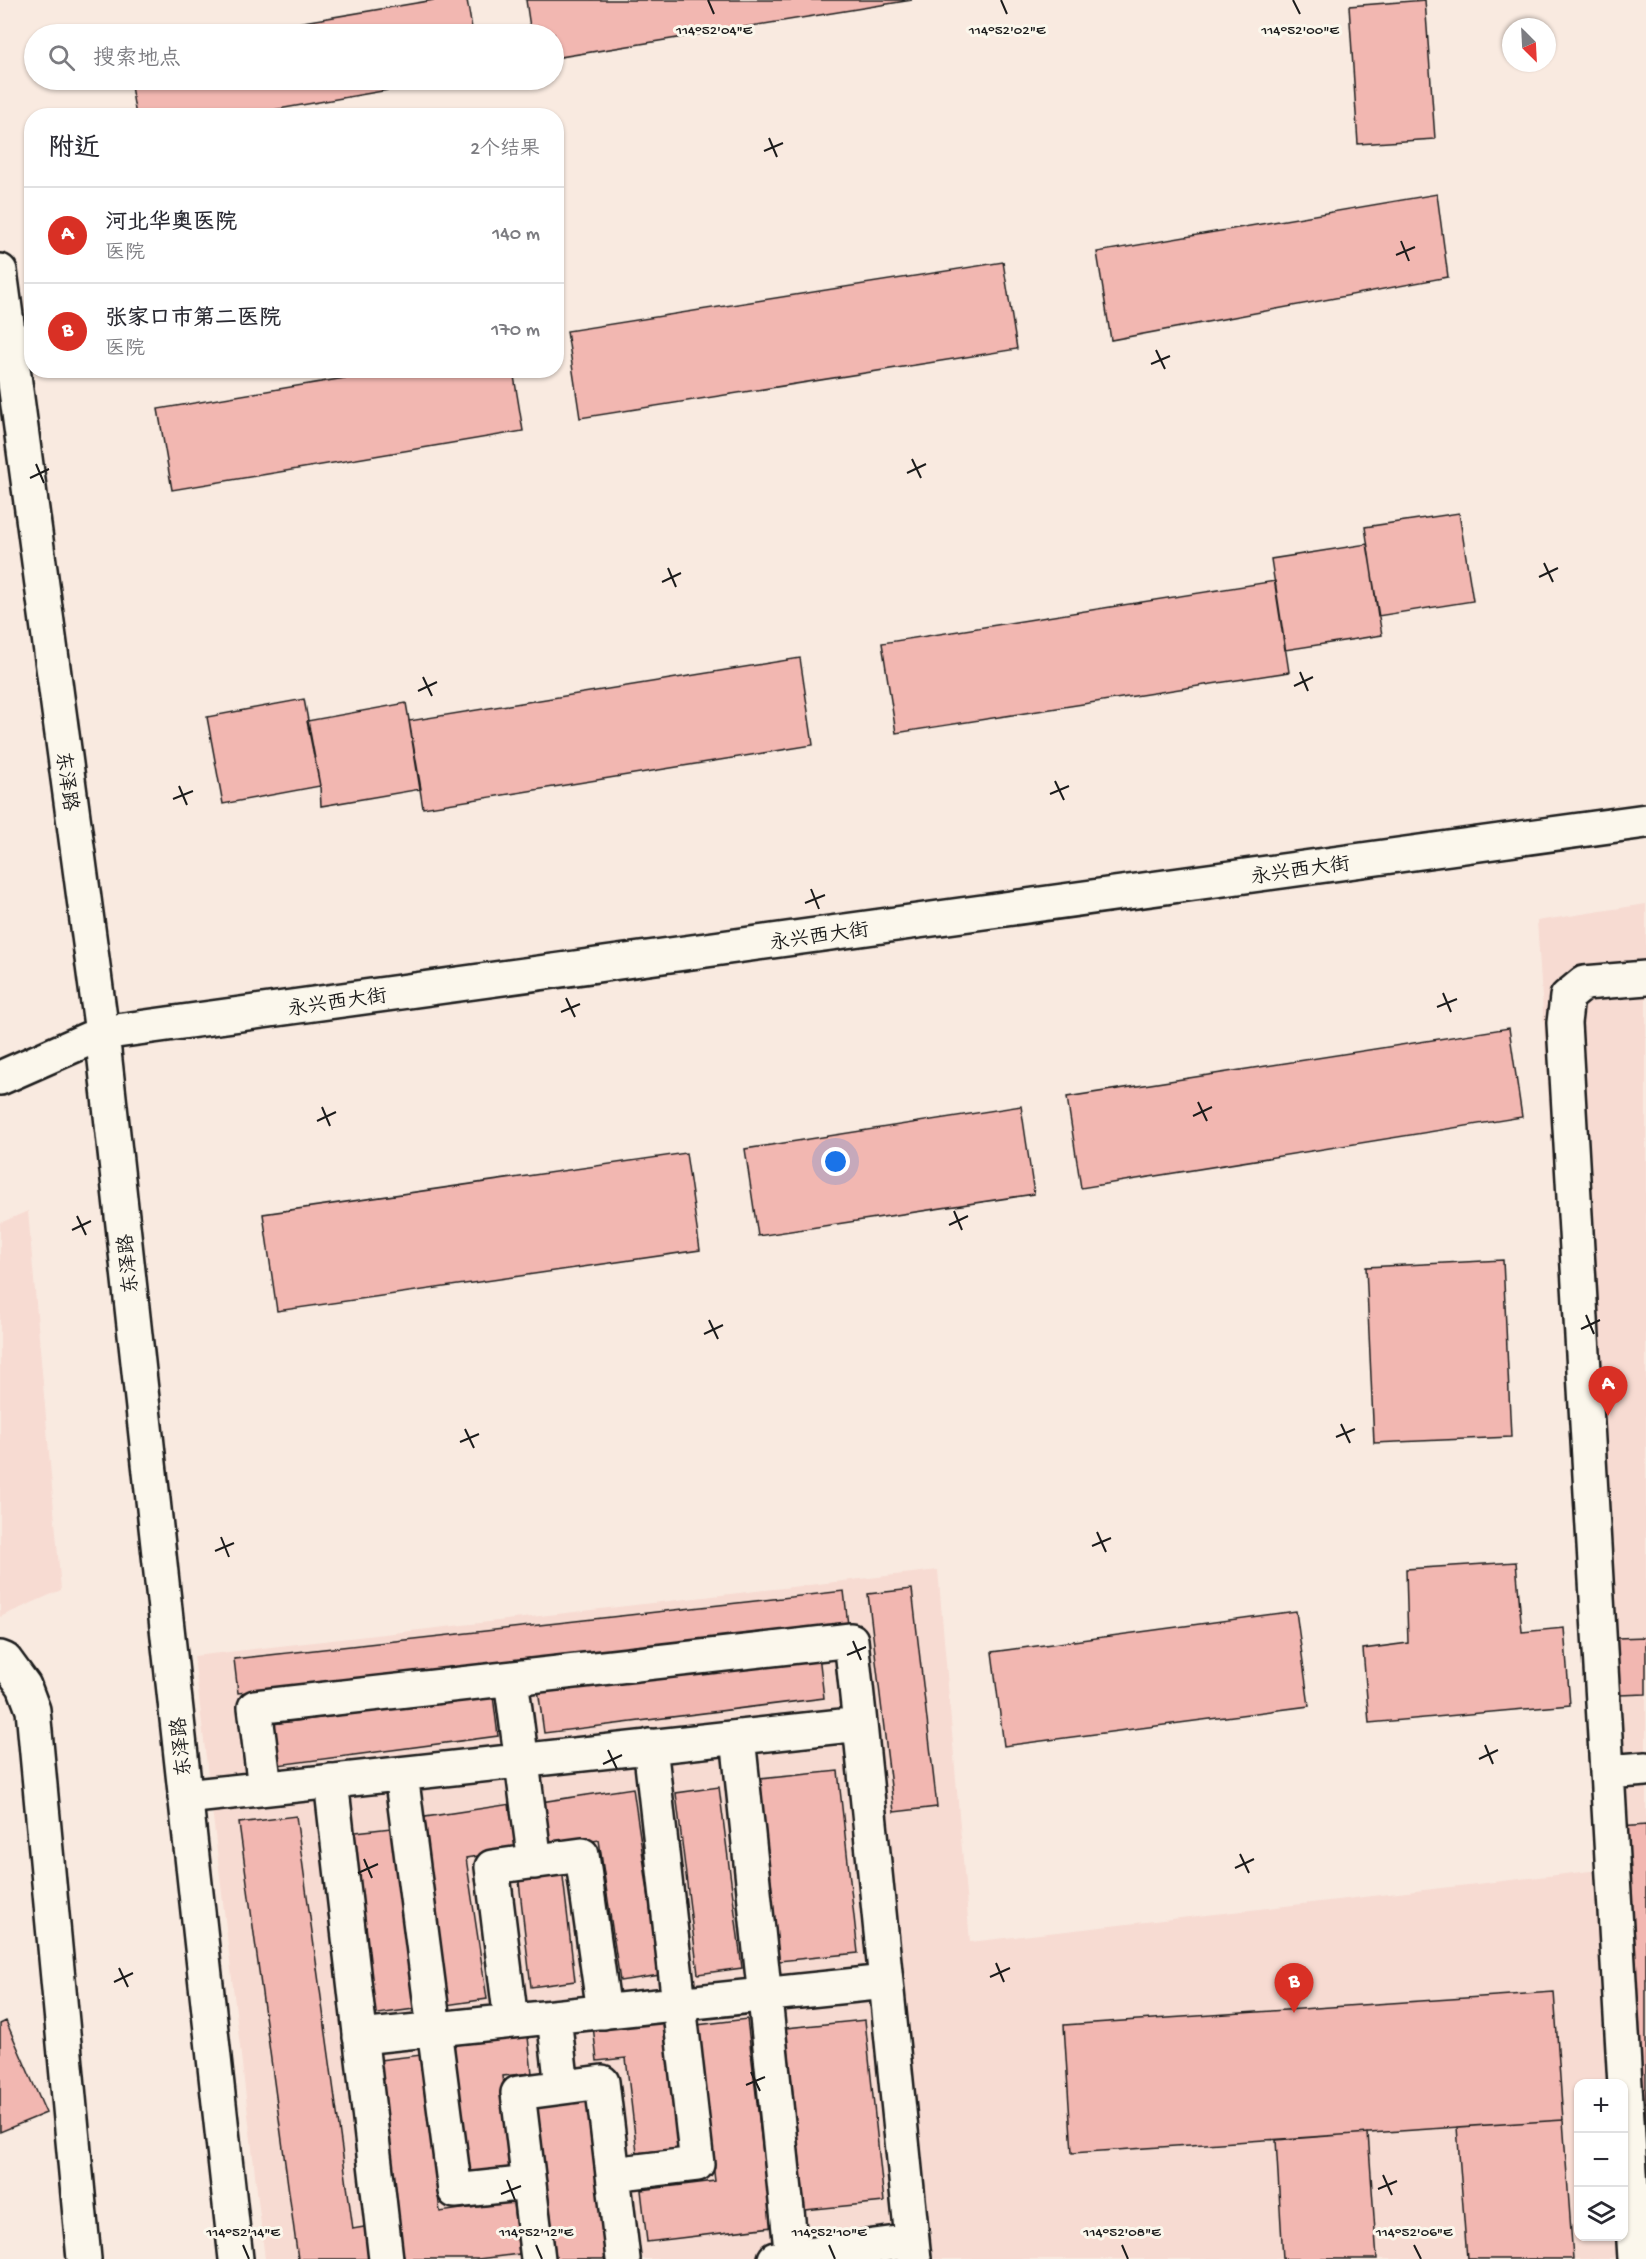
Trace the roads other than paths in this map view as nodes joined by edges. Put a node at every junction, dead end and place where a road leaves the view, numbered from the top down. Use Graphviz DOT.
graph roads {
  1 [pos="0,271"];
  2 [pos="1646,821"];
  3 [pos="1646,978"];
  4 [pos="102,1034"];
  5 [pos="0,1078"];
  6 [pos="0,1658"];
  7 [pos="511,1679"];
  8 [pos="860,1724"];
  9 [pos="738,1737"];
  10 [pos="650,1746"];
  11 [pos="521,1761"];
  12 [pos="1646,1769"];
  13 [pos="1607,1772"];
  14 [pos="400,1774"];
  15 [pos="331,1781"];
  16 [pos="265,1788"];
  17 [pos="185,1797"];
  18 [pos="535,1862"];
  19 [pos="886,1982"];
  20 [pos="765,1995"];
  21 [pos="680,2004"];
  22 [pos="604,2012"];
  23 [pos="554,2017"];
  24 [pos="511,2021"];
  25 [pos="434,2030"];
  26 [pos="360,2037"];
  27 [pos="562,2087"];
  28 [pos="613,2174"];
  29 [pos="529,2183"];
  30 [pos="913,2250"];
  31 [pos="786,2258"];
  32 [pos="84,2259"];
  33 [pos="236,2259"];
  34 [pos="386,2259"];
  35 [pos="538,2259"];
  36 [pos="622,2259"];
  37 [pos="1635,2259"];
  1 -- 4 [label="main road, 东泽路"];
  2 -- 4 [label="main road, 永兴西大街"];
  3 -- 13 [label="main road"];
  4 -- 5 [label="main road, 永兴西大街"];
  4 -- 17 [label="main road, 东泽路"];
  6 -- 32 [label="main road"];
  7 -- 8 [label="main road"];
  7 -- 11 [label="main road"];
  7 -- 16 [label="main road"];
  8 -- 9 [label="main road"];
  8 -- 19 [label="main road"];
  9 -- 10 [label="main road"];
  9 -- 20 [label="main road"];
  10 -- 11 [label="main road"];
  10 -- 21 [label="main road"];
  11 -- 14 [label="main road"];
  11 -- 18 [label="main road"];
  12 -- 13 [label="main road"];
  13 -- 37 [label="main road"];
  14 -- 15 [label="main road"];
  14 -- 25 [label="main road"];
  15 -- 16 [label="main road"];
  15 -- 26 [label="main road"];
  16 -- 17 [label="main road"];
  17 -- 33 [label="main road, 东泽路"];
  18 -- 22 [label="main road"];
  18 -- 24 [label="main road"];
  19 -- 20 [label="main road"];
  19 -- 30 [label="main road"];
  20 -- 21 [label="main road"];
  20 -- 31 [label="main road"];
  21 -- 22 [label="main road"];
  21 -- 28 [label="main road"];
  22 -- 23 [label="main road"];
  23 -- 24 [label="main road"];
  23 -- 27 [label="main road"];
  24 -- 25 [label="main road"];
  25 -- 26 [label="main road"];
  25 -- 29 [label="main road"];
  26 -- 34 [label="main road"];
  27 -- 28 [label="main road"];
  27 -- 29 [label="main road"];
  28 -- 36 [label="main road"];
  29 -- 35 [label="main road"];
  30 -- 31 [label="main road"];
}
